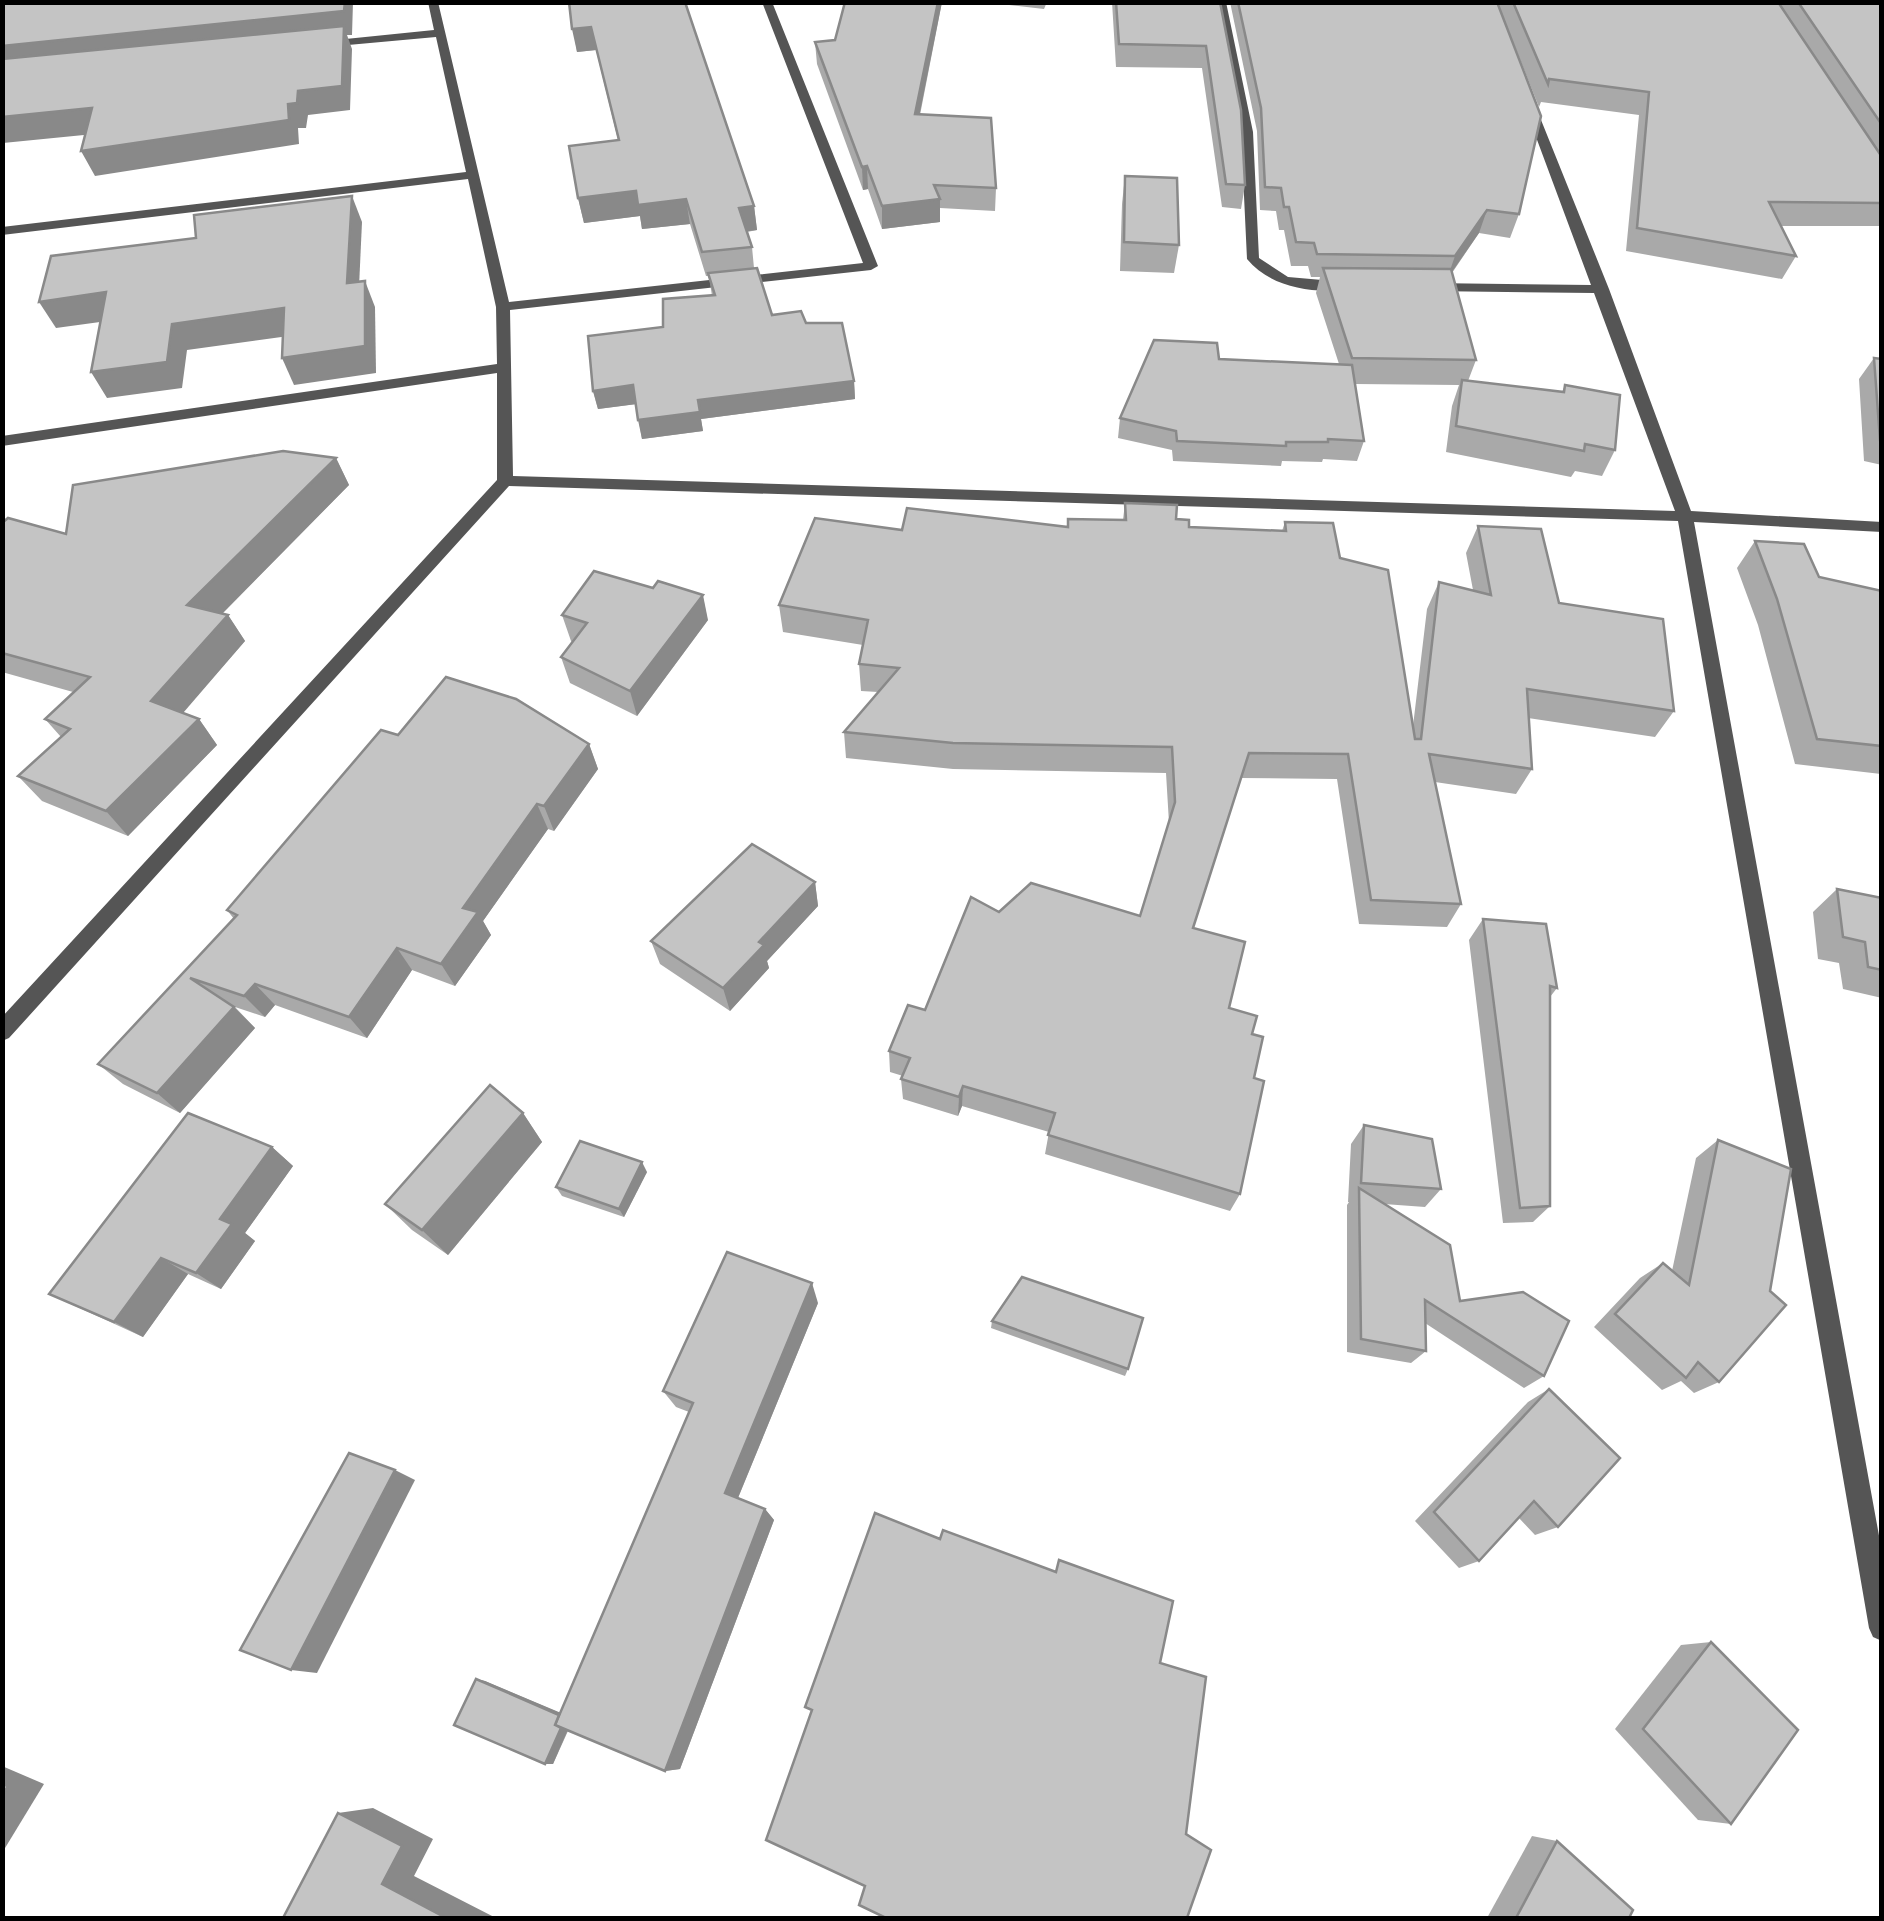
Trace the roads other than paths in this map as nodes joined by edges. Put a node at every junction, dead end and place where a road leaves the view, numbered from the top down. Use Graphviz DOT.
graph roads {
  1 [pos="433,2"];
  2 [pos="767,2"];
  3 [pos="1222,2"];
  4 [pos="438,33"];
  5 [pos="320,45"];
  6 [pos="1525,92"];
  7 [pos="472,175"];
  8 [pos="2,231"];
  9 [pos="1363,286"];
  10 [pos="1423,287"];
  11 [pos="1602,289"];
  12 [pos="503,307"];
  13 [pos="506,368"];
  14 [pos="2,441"];
  15 [pos="505,481"];
  16 [pos="1685,516"];
  17 [pos="1882,527"];
  18 [pos="2,1032"];
  19 [pos="1882,1628"];
  1 -- 4 [label="street"];
  2 -- 12 [label="street"];
  3 -- 9 [label="street"];
  4 -- 5 [label="street"];
  4 -- 7 [label="street"];
  6 -- 11 [label="street"];
  7 -- 8 [label="street"];
  7 -- 12 [label="street"];
  10 -- 11 [label="street"];
  11 -- 16 [label="street"];
  12 -- 13 [label="street"];
  13 -- 14 [label="street"];
  13 -- 15 [label="street"];
  15 -- 16 [label="street"];
  15 -- 18 [label="street"];
  16 -- 17 [label="street"];
  16 -- 19 [label="street"];
}
